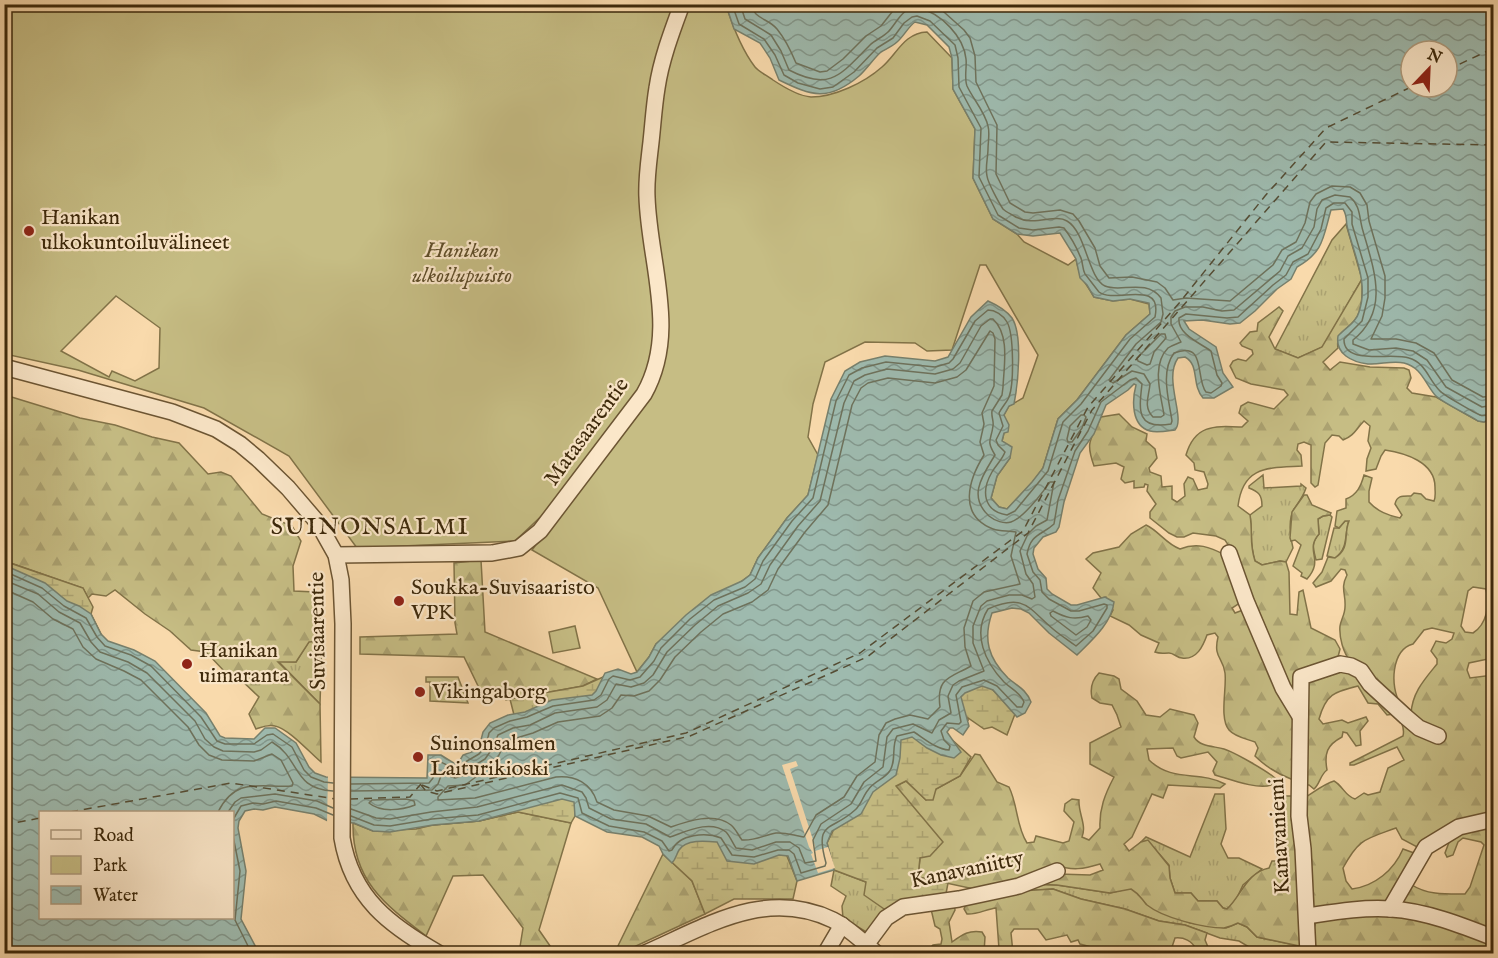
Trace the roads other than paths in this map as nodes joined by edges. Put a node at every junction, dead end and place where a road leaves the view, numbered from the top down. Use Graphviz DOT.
graph roads {
  1 [pos="682,4"];
  2 [pos="4,367"];
  3 [pos="1229,553"];
  4 [pos="336,555"];
  5 [pos="1300,716"];
  6 [pos="1438,736"];
  7 [pos="1494,819"];
  8 [pos="1057,871"];
  9 [pos="1390,909"];
  10 [pos="1307,916"];
  11 [pos="842,925"];
  12 [pos="1494,938"];
  13 [pos="872,949"];
  14 [pos="440,954"];
  15 [pos="643,954"];
  16 [pos="825,954"];
  17 [pos="1308,954"];
  1 -- 4 [label="street, Matasaarentie"];
  2 -- 4 [label="street, Suvisaarentie"];
  3 -- 5 [label="street"];
  4 -- 14 [label="street, Suvisaarentie"];
  5 -- 6 [label="street, Kanavaniemi"];
  5 -- 10 [label="street, Kanavaniemi"];
  7 -- 9 [label="street"];
  8 -- 13 [label="street, Kanavaniitty"];
  9 -- 10 [label="street"];
  9 -- 12 [label="street"];
  10 -- 17 [label="street, Kanavaniemi"];
  11 -- 13 [label="street"];
  11 -- 15 [label="street"];
  11 -- 16 [label="street"];
}
